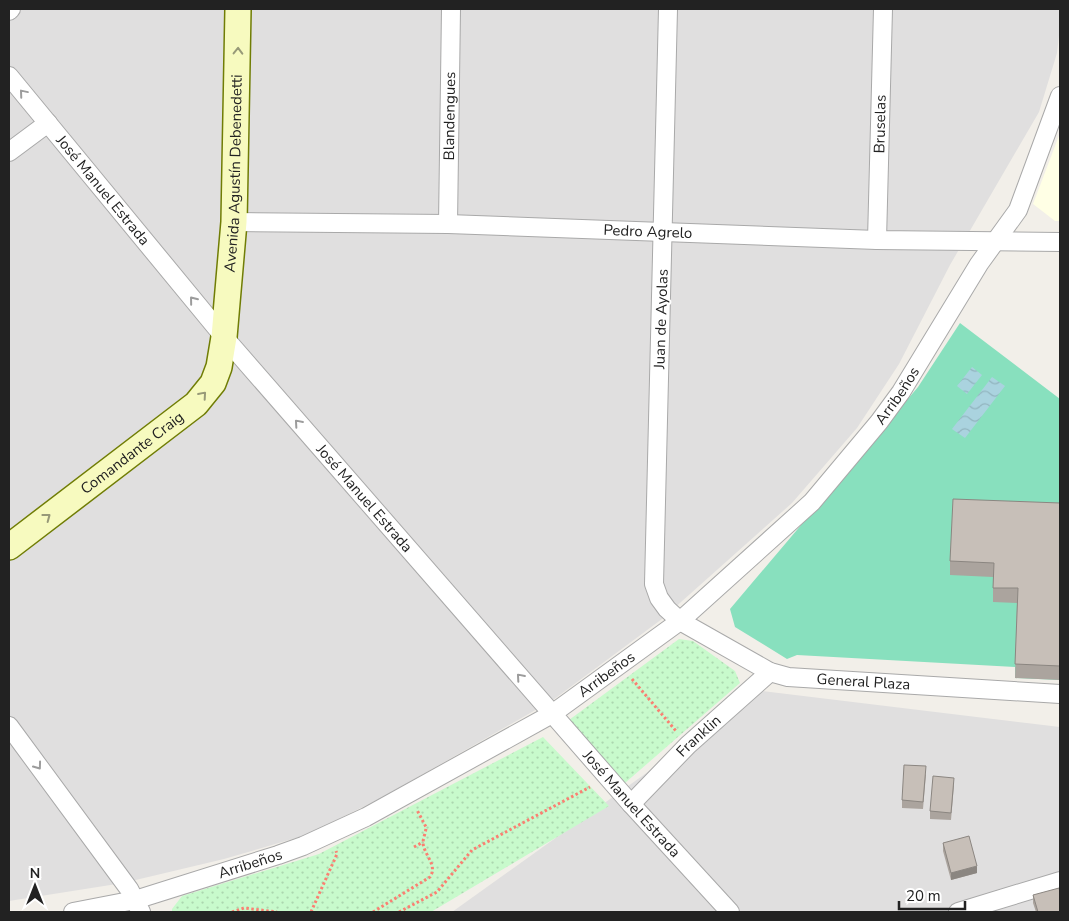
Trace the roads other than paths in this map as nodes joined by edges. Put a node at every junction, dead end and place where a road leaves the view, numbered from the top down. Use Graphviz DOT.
graph roads {
  1 [pos="238,9"];
  2 [pos="452,9"];
  3 [pos="668,9"];
  4 [pos="883,9"];
  5 [pos="9,76"];
  6 [pos="1060,96"];
  7 [pos="48,123"];
  8 [pos="9,152"];
  9 [pos="234,222"];
  10 [pos="448,224"];
  11 [pos="664,233"];
  12 [pos="877,240"];
  13 [pos="995,241"];
  14 [pos="1060,242"];
  15 [pos="224,338"];
  16 [pos="9,547"];
  17 [pos="680,621"];
  18 [pos="770,672"];
  19 [pos="1060,694"];
  20 [pos="552,714"];
  21 [pos="9,726"];
  22 [pos="631,804"];
  23 [pos="1060,881"];
  24 [pos="138,906"];
  25 [pos="73,912"];
  26 [pos="730,912"];
  27 [pos="958,912"];
  9 -- 1 [label="main road, Avenida Agustín Debenedetti, one-way"];
  2 -- 10 [label="street, Blandengues"];
  3 -- 11 [label="street, Juan de Ayolas"];
  4 -- 12 [label="street, Bruselas"];
  7 -- 5 [label="street, José Manuel Estrada, one-way"];
  6 -- 13 [label="street, Arribeños"];
  7 -- 8 [label="street"];
  15 -- 7 [label="street, José Manuel Estrada, one-way"];
  9 -- 10 [label="street, Pedro Agrelo"];
  9 -- 15 [label="main road, Avenida Agustín Debenedetti"];
  10 -- 11 [label="street, Pedro Agrelo"];
  11 -- 12 [label="street, Pedro Agrelo"];
  11 -- 17 [label="street, Juan de Ayolas"];
  12 -- 13 [label="street, Pedro Agrelo"];
  13 -- 14 [label="street, Pedro Agrelo"];
  13 -- 17 [label="street, Arribeños"];
  16 -- 15 [label="main road, Comandante Craig, one-way"];
  20 -- 15 [label="street, José Manuel Estrada, one-way"];
  17 -- 18 [label="street, General Plaza"];
  17 -- 20 [label="street, Arribeños"];
  18 -- 19 [label="street, General Plaza"];
  18 -- 22 [label="street, Franklin"];
  20 -- 22 [label="street, José Manuel Estrada"];
  20 -- 24 [label="street, Arribeños"];
  21 -- 24 [label="street, one-way"];
  22 -- 26 [label="street, José Manuel Estrada"];
  23 -- 27 [label="street"];
  24 -- 25 [label="street, Arribeños"];
}
